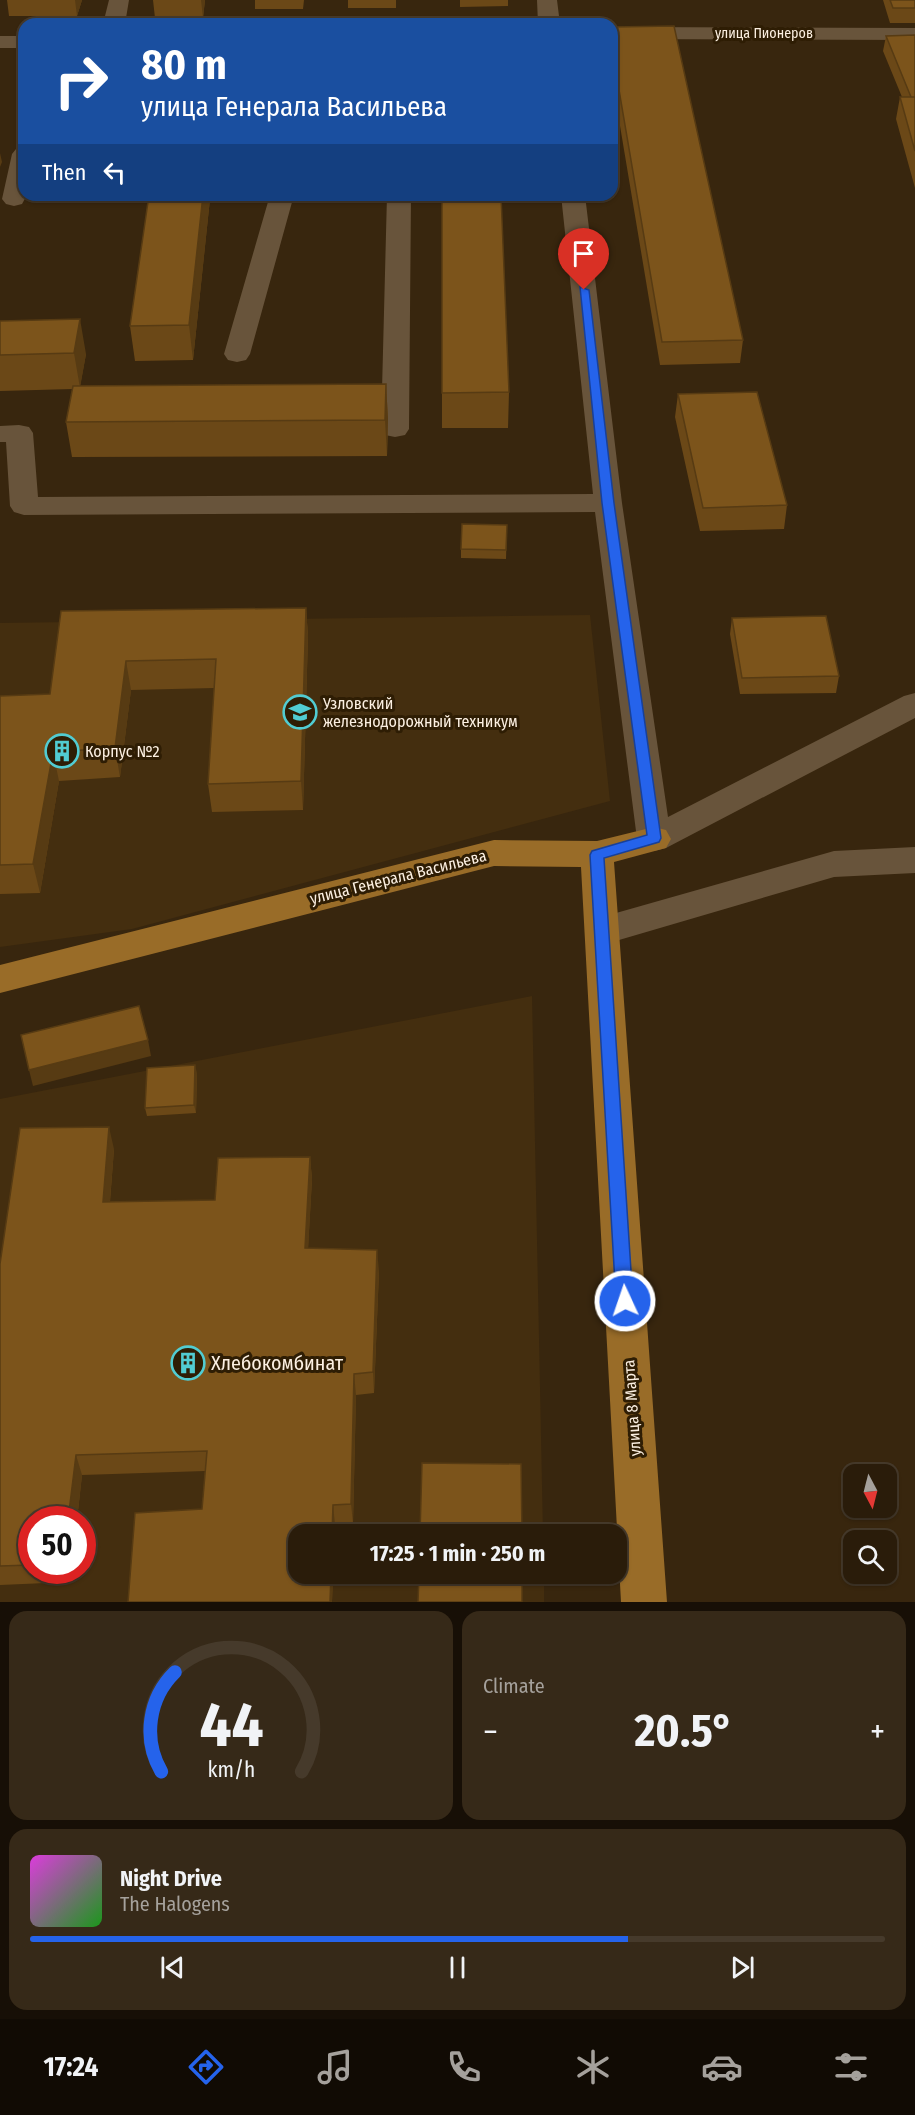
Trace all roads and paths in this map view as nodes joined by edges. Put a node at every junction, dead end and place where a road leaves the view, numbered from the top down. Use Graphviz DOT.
graph roads {
  1 [pos="119,0"];
  2 [pos="547,0"];
  3 [pos="115,18"];
  4 [pos="548,18"];
  5 [pos="618,33"];
  6 [pos="915,34"];
  7 [pos="0,42"];
  8 [pos="18,42"];
  9 [pos="18,181"];
  10 [pos="14,199"];
  11 [pos="280,201"];
  12 [pos="399,201"];
  13 [pos="574,201"];
  14 [pos="237,354"];
  15 [pos="395,429"];
  16 [pos="0,434"];
  17 [pos="608,503"];
  18 [pos="915,705"];
  19 [pos="654,838"];
  20 [pos="597,855"];
  21 [pos="915,860"];
  22 [pos="602,931"];
  23 [pos="0,978"];
  24 [pos="644,1602"];
  1 -- 3 [label="street"];
  2 -- 4 [label="street"];
  5 -- 6 [label="street, улица Пионеров"];
  7 -- 8 [label="street"];
  9 -- 10 [label="street"];
  11 -- 14 [label="street"];
  12 -- 15 [label="street"];
  13 -- 17 [label="street"];
  16 -- 17 [label="street"];
  17 -- 19 [label="street"];
  18 -- 19 [label="street, улица Генерала Васильева"];
  19 -- 20 [label="main road, улица Генерала Васильева"];
  20 -- 22 [label="main road, улица 8 Марта"];
  20 -- 23 [label="main road, улица Генерала Васильева"];
  21 -- 22 [label="street"];
  22 -- 24 [label="main road, улица 8 Марта"];
}
